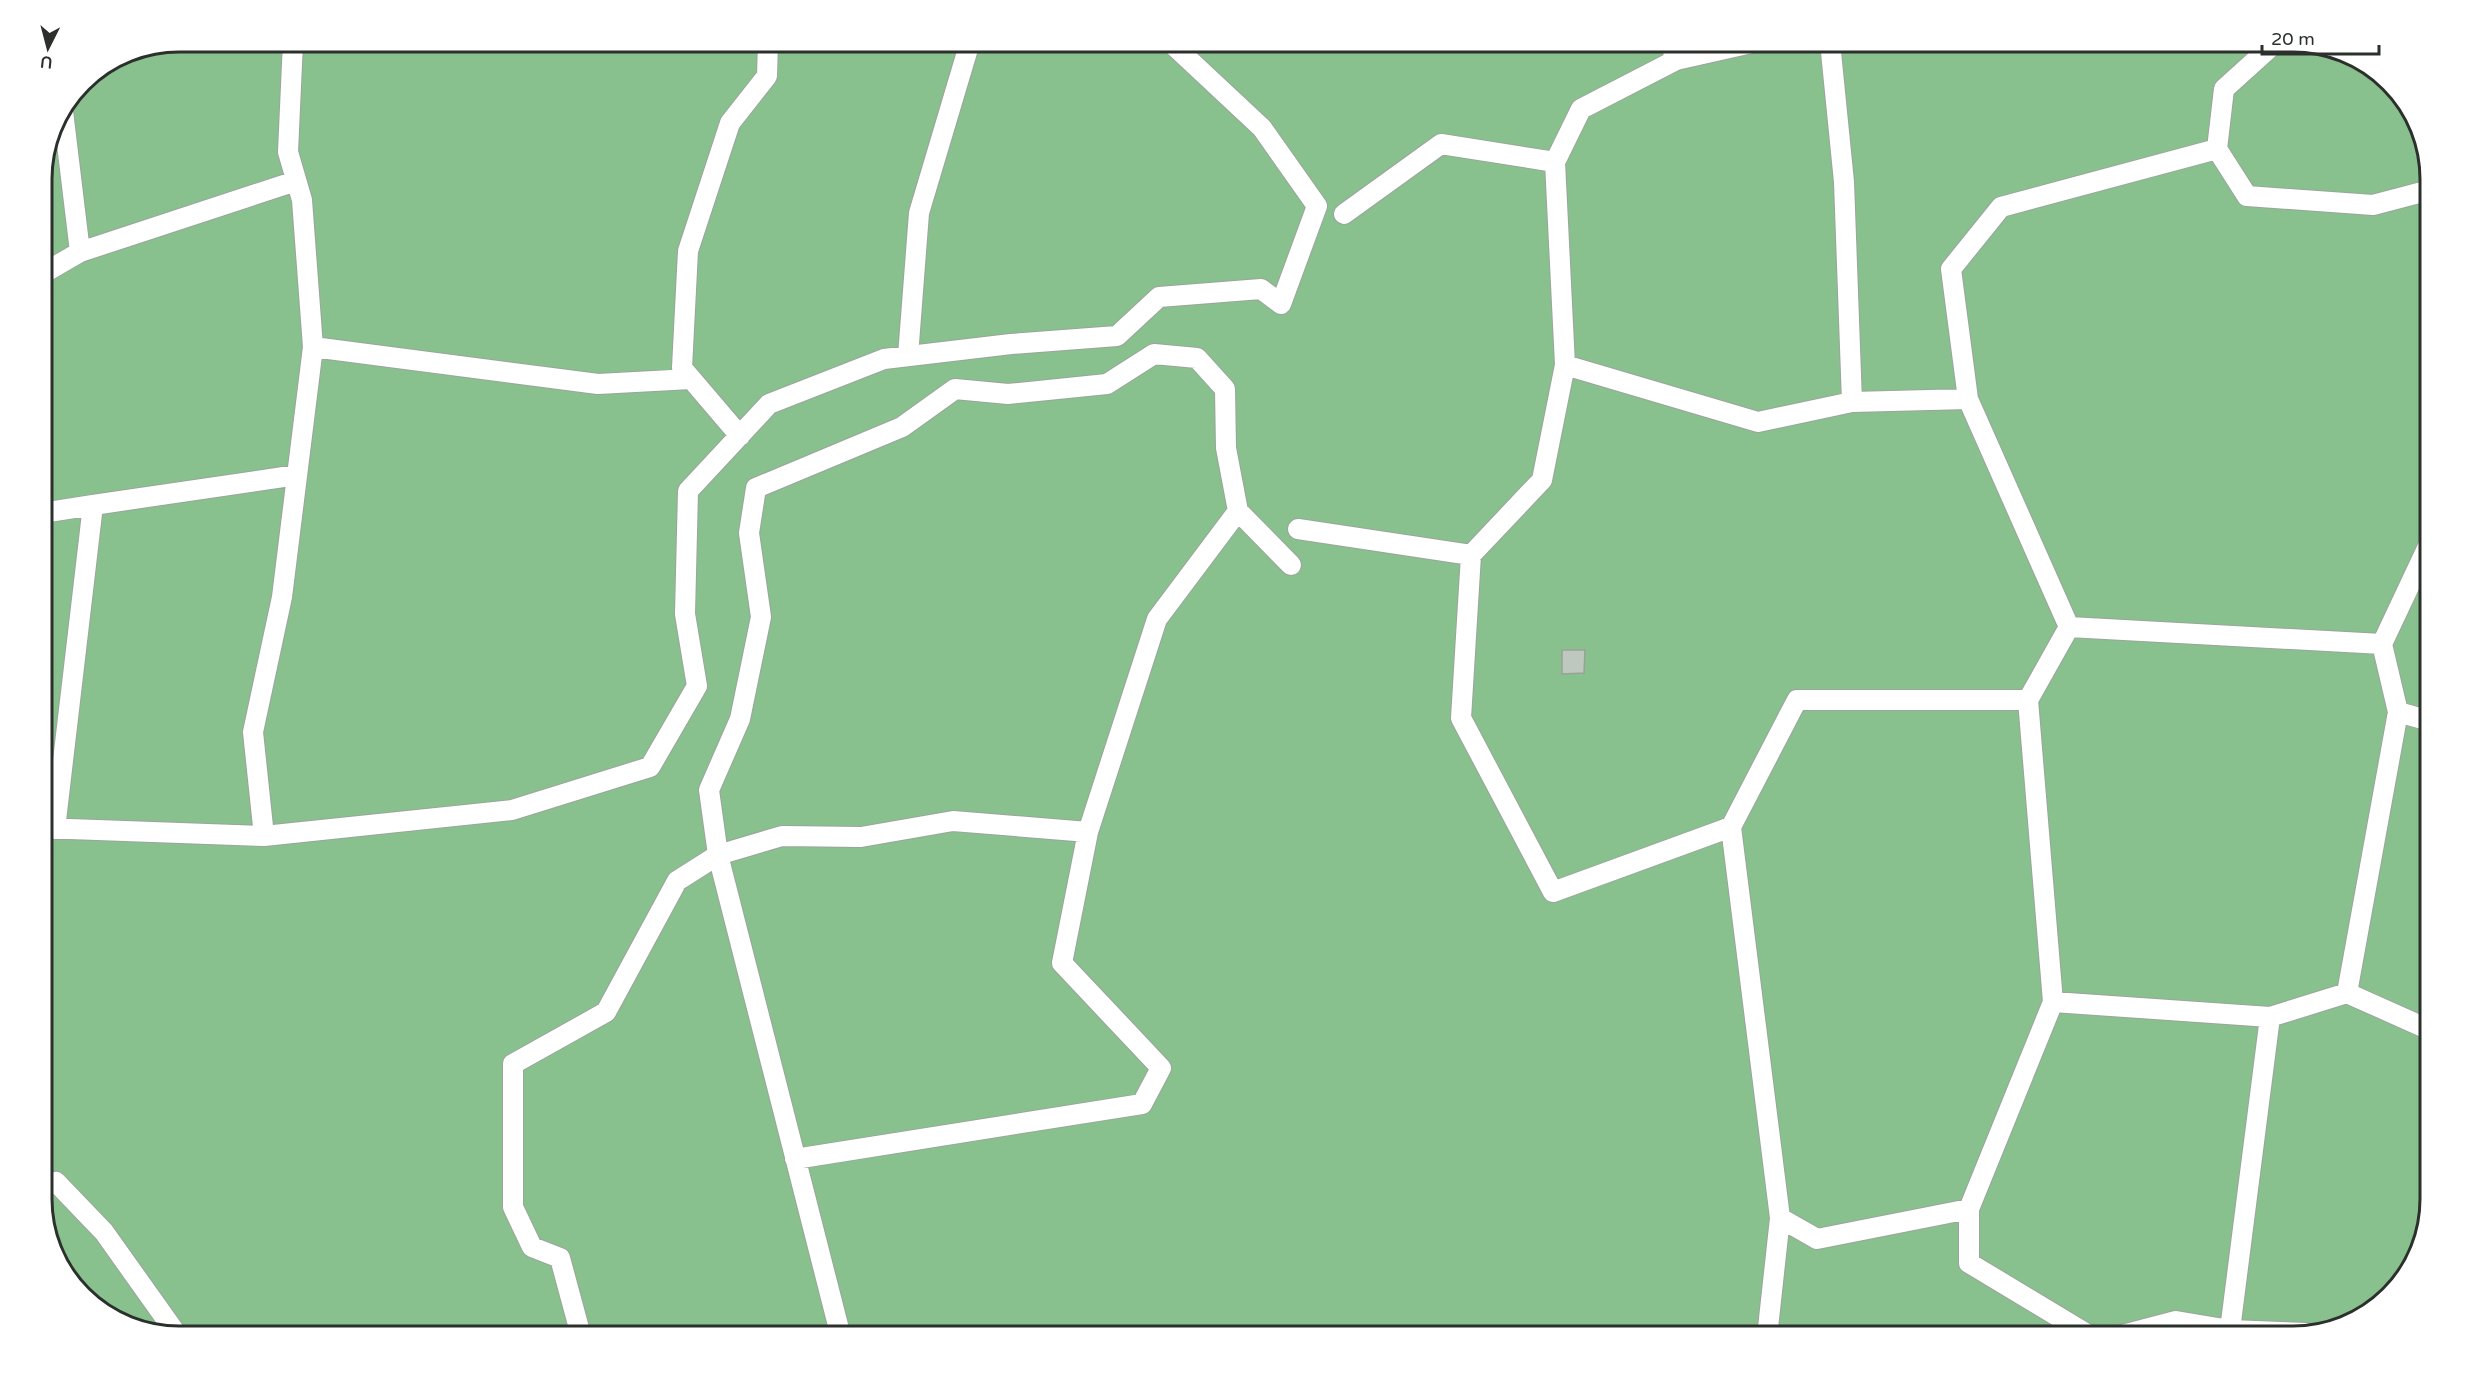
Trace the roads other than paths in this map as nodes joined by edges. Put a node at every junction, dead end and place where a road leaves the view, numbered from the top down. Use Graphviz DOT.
graph roads {
  1 [pos="293,52"];
  2 [pos="768,52"];
  3 [pos="967,52"];
  4 [pos="1181,52"];
  5 [pos="1671,52"];
  6 [pos="1831,52"];
  7 [pos="2265,52"];
  8 [pos="65,126"];
  9 [pos="2217,149"];
  10 [pos="1555,162"];
  11 [pos="296,181"];
  12 [pos="2419,193"];
  13 [pos="1344,214"];
  14 [pos="80,252"];
  15 [pos="53,268"];
  16 [pos="313,347"];
  17 [pos="908,356"];
  18 [pos="1564,365"];
  19 [pos="691,379"];
  20 [pos="1968,399"];
  21 [pos="1852,402"];
  22 [pos="740,436"];
  23 [pos="297,475"];
  24 [pos="93,505"];
  25 [pos="53,511"];
  26 [pos="1238,511"];
  27 [pos="1298,530"];
  28 [pos="1471,555"];
  29 [pos="1291,565"];
  30 [pos="2419,565"];
  31 [pos="2069,627"];
  32 [pos="2382,644"];
  33 [pos="2028,700"];
  34 [pos="2398,712"];
  35 [pos="2420,718"];
  36 [pos="53,799"];
  37 [pos="1731,827"];
  38 [pos="53,828"];
  39 [pos="1088,832"];
  40 [pos="264,836"];
  41 [pos="718,855"];
  42 [pos="2347,993"];
  43 [pos="2053,1002"];
  44 [pos="2270,1017"];
  45 [pos="2420,1025"];
  46 [pos="795,1160"];
  47 [pos="53,1183"];
  48 [pos="1969,1209"];
  49 [pos="1780,1218"];
  50 [pos="171,1326"];
  51 [pos="579,1327"];
  52 [pos="838,1327"];
  53 [pos="1768,1327"];
  54 [pos="2075,1327"];
  55 [pos="2153,1327"];
  56 [pos="2212,1327"];
  57 [pos="2230,1327"];
  1 -- 11 [label="lane"];
  2 -- 19 [label="lane"];
  3 -- 17 [label="lane"];
  4 -- 17 [label="lane"];
  5 -- 10 [label="lane"];
  6 -- 21 [label="lane"];
  7 -- 9 [label="lane"];
  8 -- 14 [label="lane"];
  9 -- 12 [label="lane"];
  9 -- 20 [label="lane"];
  10 -- 13 [label="lane"];
  10 -- 18 [label="lane"];
  11 -- 14 [label="lane"];
  11 -- 16 [label="lane"];
  14 -- 15 [label="lane"];
  16 -- 19 [label="lane"];
  16 -- 23 [label="lane"];
  17 -- 22 [label="lane"];
  18 -- 21 [label="lane"];
  18 -- 28 [label="lane"];
  19 -- 22 [label="lane"];
  20 -- 21 [label="lane"];
  20 -- 31 [label="lane"];
  22 -- 40 [label="lane"];
  23 -- 24 [label="lane"];
  23 -- 40 [label="lane"];
  24 -- 25 [label="lane"];
  24 -- 36 [label="lane"];
  26 -- 29 [label="lane"];
  26 -- 39 [label="lane"];
  26 -- 41 [label="lane"];
  27 -- 28 [label="lane"];
  28 -- 37 [label="lane"];
  30 -- 32 [label="lane"];
  31 -- 32 [label="lane"];
  31 -- 33 [label="lane"];
  32 -- 34 [label="lane"];
  33 -- 37 [label="lane"];
  33 -- 43 [label="lane"];
  34 -- 35 [label="lane"];
  34 -- 42 [label="lane"];
  37 -- 49 [label="lane"];
  38 -- 40 [label="lane"];
  39 -- 41 [label="lane"];
  39 -- 46 [label="lane"];
  41 -- 46 [label="lane"];
  41 -- 51 [label="lane"];
  42 -- 44 [label="lane"];
  42 -- 45 [label="lane"];
  43 -- 44 [label="lane"];
  43 -- 48 [label="lane"];
  44 -- 57 [label="lane"];
  46 -- 52 [label="lane"];
  47 -- 50 [label="lane"];
  48 -- 49 [label="lane"];
  48 -- 54 [label="lane"];
  49 -- 53 [label="lane"];
  55 -- 56 [label="lane"];
}
